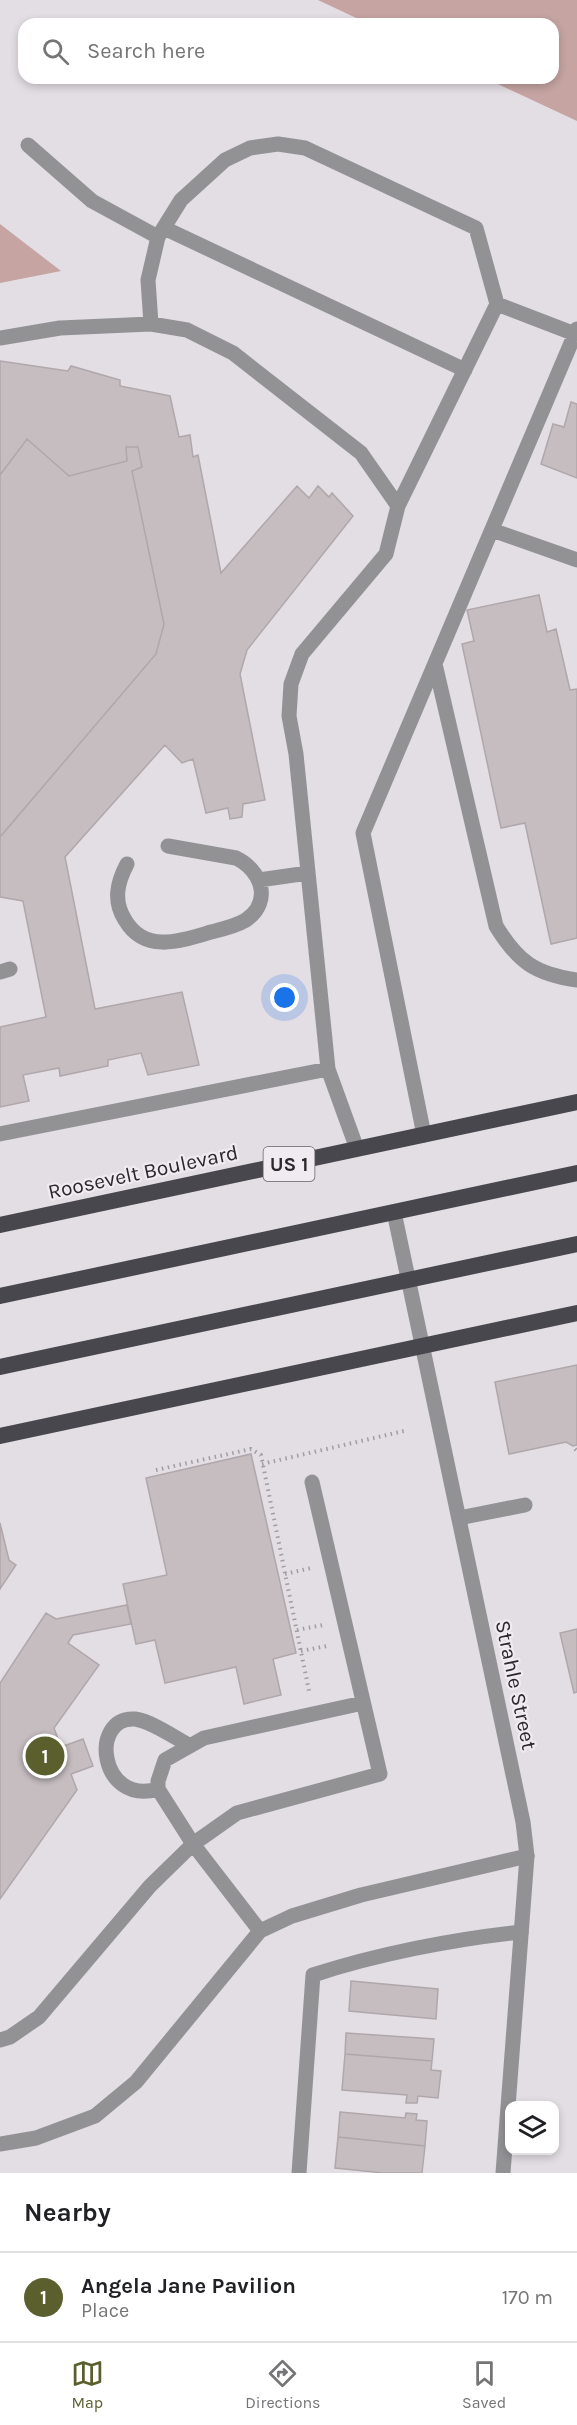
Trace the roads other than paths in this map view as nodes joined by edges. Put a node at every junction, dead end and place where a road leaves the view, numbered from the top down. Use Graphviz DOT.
graph roads {
  1 [pos="28,145"];
  2 [pos="161,233"];
  3 [pos="497,304"];
  4 [pos="151,324"];
  5 [pos="576,332"];
  6 [pos="0,338"];
  7 [pos="465,370"];
  8 [pos="398,506"];
  9 [pos="492,530"];
  10 [pos="577,560"];
  11 [pos="435,664"];
  12 [pos="168,846"];
  13 [pos="127,864"];
  14 [pos="308,873"];
  15 [pos="259,880"];
  16 [pos="577,980"];
  17 [pos="328,1069"];
  18 [pos="577,1102"];
  19 [pos="0,1134"];
  20 [pos="424,1135"];
  21 [pos="357,1149"];
  22 [pos="577,1173"];
  23 [pos="394,1212"];
  24 [pos="0,1225"];
  25 [pos="577,1244"];
  26 [pos="409,1280"];
  27 [pos="0,1296"];
  28 [pos="577,1313"];
  29 [pos="423,1346"];
  30 [pos="0,1368"];
  31 [pos="0,1436"];
  32 [pos="312,1482"];
  33 [pos="525,1505"];
  34 [pos="459,1518"];
  35 [pos="363,1703"];
  36 [pos="190,1746"];
  37 [pos="158,1789"];
  38 [pos="193,1844"];
  39 [pos="527,1856"];
  40 [pos="260,1931"];
  41 [pos="521,1932"];
  42 [pos="0,2040"];
  43 [pos="0,2144"];
  44 [pos="299,2173"];
  45 [pos="503,2173"];
  1 -- 2 [label="street"];
  2 -- 3 [label="street"];
  2 -- 4 [label="street"];
  2 -- 7 [label="street"];
  3 -- 5 [label="street"];
  3 -- 7 [label="street"];
  4 -- 6 [label="street"];
  4 -- 8 [label="street"];
  5 -- 9 [label="street"];
  7 -- 8 [label="street"];
  8 -- 14 [label="street"];
  9 -- 10 [label="street"];
  9 -- 11 [label="street"];
  11 -- 16 [label="street"];
  11 -- 20 [label="street"];
  12 -- 15 [label="street"];
  13 -- 15 [label="street"];
  14 -- 15 [label="street"];
  14 -- 17 [label="street"];
  17 -- 19 [label="street"];
  17 -- 21 [label="street"];
  18 -- 20 [label="highway, Roosevelt Boulevard / US 1"];
  20 -- 21 [label="highway, Roosevelt Boulevard / US 1"];
  21 -- 24 [label="highway, Roosevelt Boulevard / US 1"];
  22 -- 23 [label="highway"];
  23 -- 26 [label="street, Strahle Street"];
  23 -- 27 [label="highway"];
  25 -- 26 [label="highway"];
  26 -- 29 [label="street, Strahle Street"];
  26 -- 30 [label="highway"];
  28 -- 29 [label="highway"];
  29 -- 31 [label="highway"];
  29 -- 34 [label="street, Strahle Street"];
  32 -- 35 [label="street"];
  33 -- 34 [label="street"];
  34 -- 39 [label="street, Strahle Street"];
  35 -- 36 [label="street"];
  35 -- 38 [label="street"];
  36 -- 37 [label="street"];
  36 -- 37 [label="street"];
  37 -- 38 [label="street"];
  38 -- 40 [label="street"];
  38 -- 42 [label="street"];
  39 -- 40 [label="street"];
  39 -- 41 [label="street, Strahle Street"];
  40 -- 43 [label="street"];
  41 -- 44 [label="street"];
  41 -- 45 [label="street, Strahle Street"];
}
